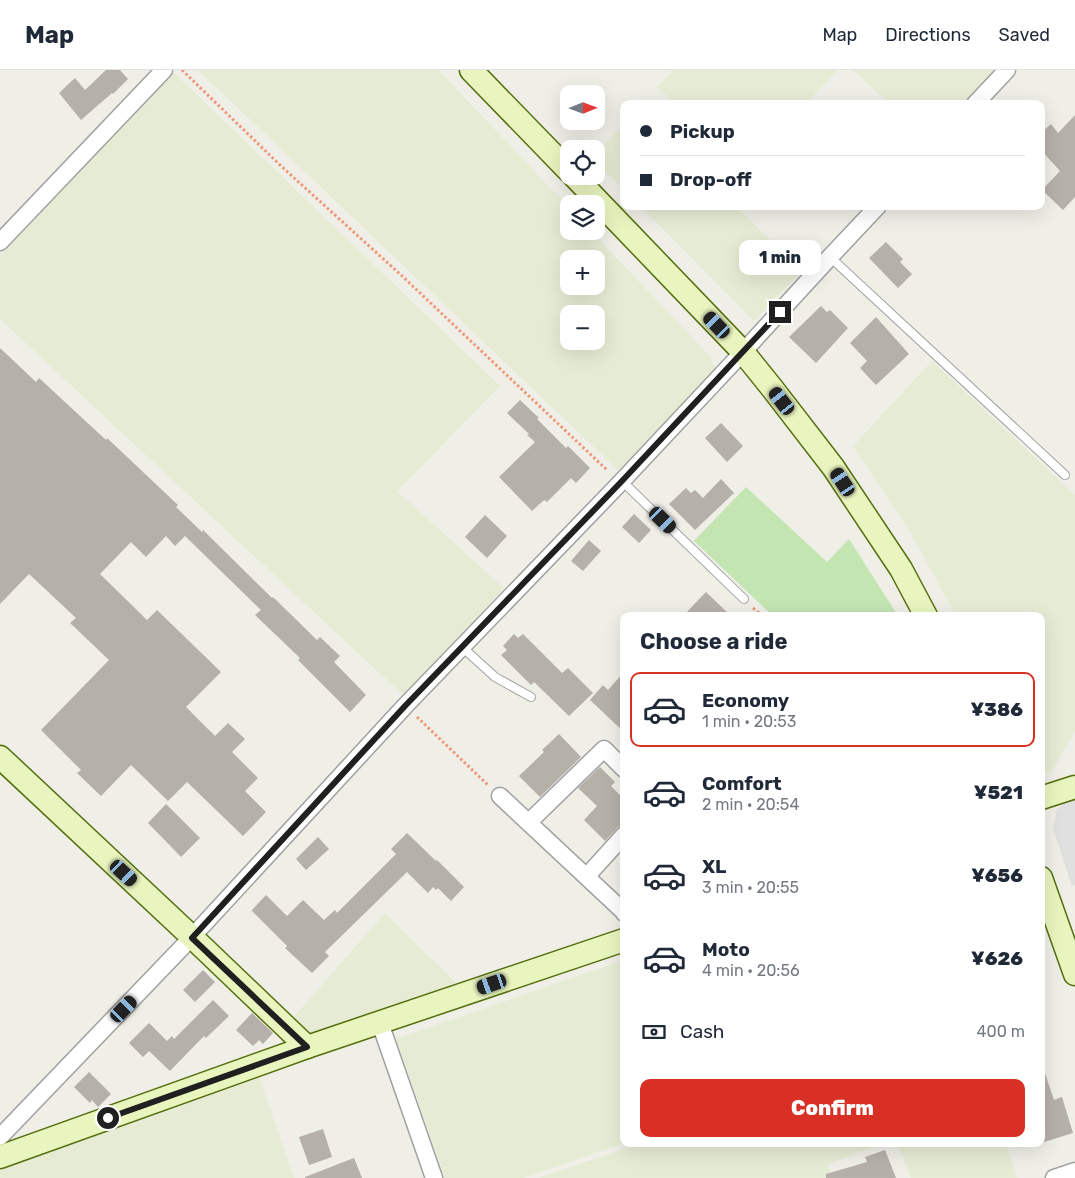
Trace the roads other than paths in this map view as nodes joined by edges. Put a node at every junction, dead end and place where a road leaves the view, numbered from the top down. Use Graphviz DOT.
graph roads {
  1 [pos="164,70"];
  2 [pos="471,70"];
  3 [pos="1007,70"];
  4 [pos="979,100"];
  5 [pos="560,162"];
  6 [pos="583,185"];
  7 [pos="874,210"];
  8 [pos="0,242"];
  9 [pos="830,257"];
  10 [pos="743,352"];
  11 [pos="1065,475"];
  12 [pos="621,482"];
  13 [pos="744,599"];
  14 [pos="924,612"];
  15 [pos="462,647"];
  16 [pos="531,697"];
  17 [pos="0,757"];
  18 [pos="620,766"];
  19 [pos="1075,787"];
  20 [pos="500,796"];
  21 [pos="1045,797"];
  22 [pos="529,822"];
  23 [pos="620,839"];
  24 [pos="587,876"];
  25 [pos="1045,889"];
  26 [pos="620,908"];
  27 [pos="192,938"];
  28 [pos="620,941"];
  29 [pos="1075,974"];
  30 [pos="380,1023"];
  31 [pos="307,1047"];
  32 [pos="0,1137"];
  33 [pos="0,1157"];
  34 [pos="1075,1170"];
  35 [pos="434,1178"];
  36 [pos="1054,1178"];
  1 -- 8 [label="street"];
  2 -- 5 [label="street"];
  3 -- 4 [label="street"];
  6 -- 10 [label="street"];
  7 -- 9 [label="street"];
  9 -- 10 [label="street"];
  9 -- 11 [label="lane"];
  10 -- 12 [label="street"];
  10 -- 14 [label="street"];
  12 -- 13 [label="lane"];
  12 -- 15 [label="street"];
  15 -- 16 [label="lane"];
  15 -- 27 [label="street"];
  17 -- 27 [label="street"];
  18 -- 22 [label="street"];
  19 -- 21 [label="street"];
  20 -- 22 [label="street"];
  22 -- 24 [label="street"];
  23 -- 24 [label="street"];
  24 -- 26 [label="street"];
  25 -- 29 [label="street"];
  27 -- 31 [label="street"];
  27 -- 32 [label="street"];
  28 -- 30 [label="street"];
  30 -- 31 [label="street"];
  30 -- 35 [label="street"];
  31 -- 33 [label="street"];
  34 -- 36 [label="street"];
}
